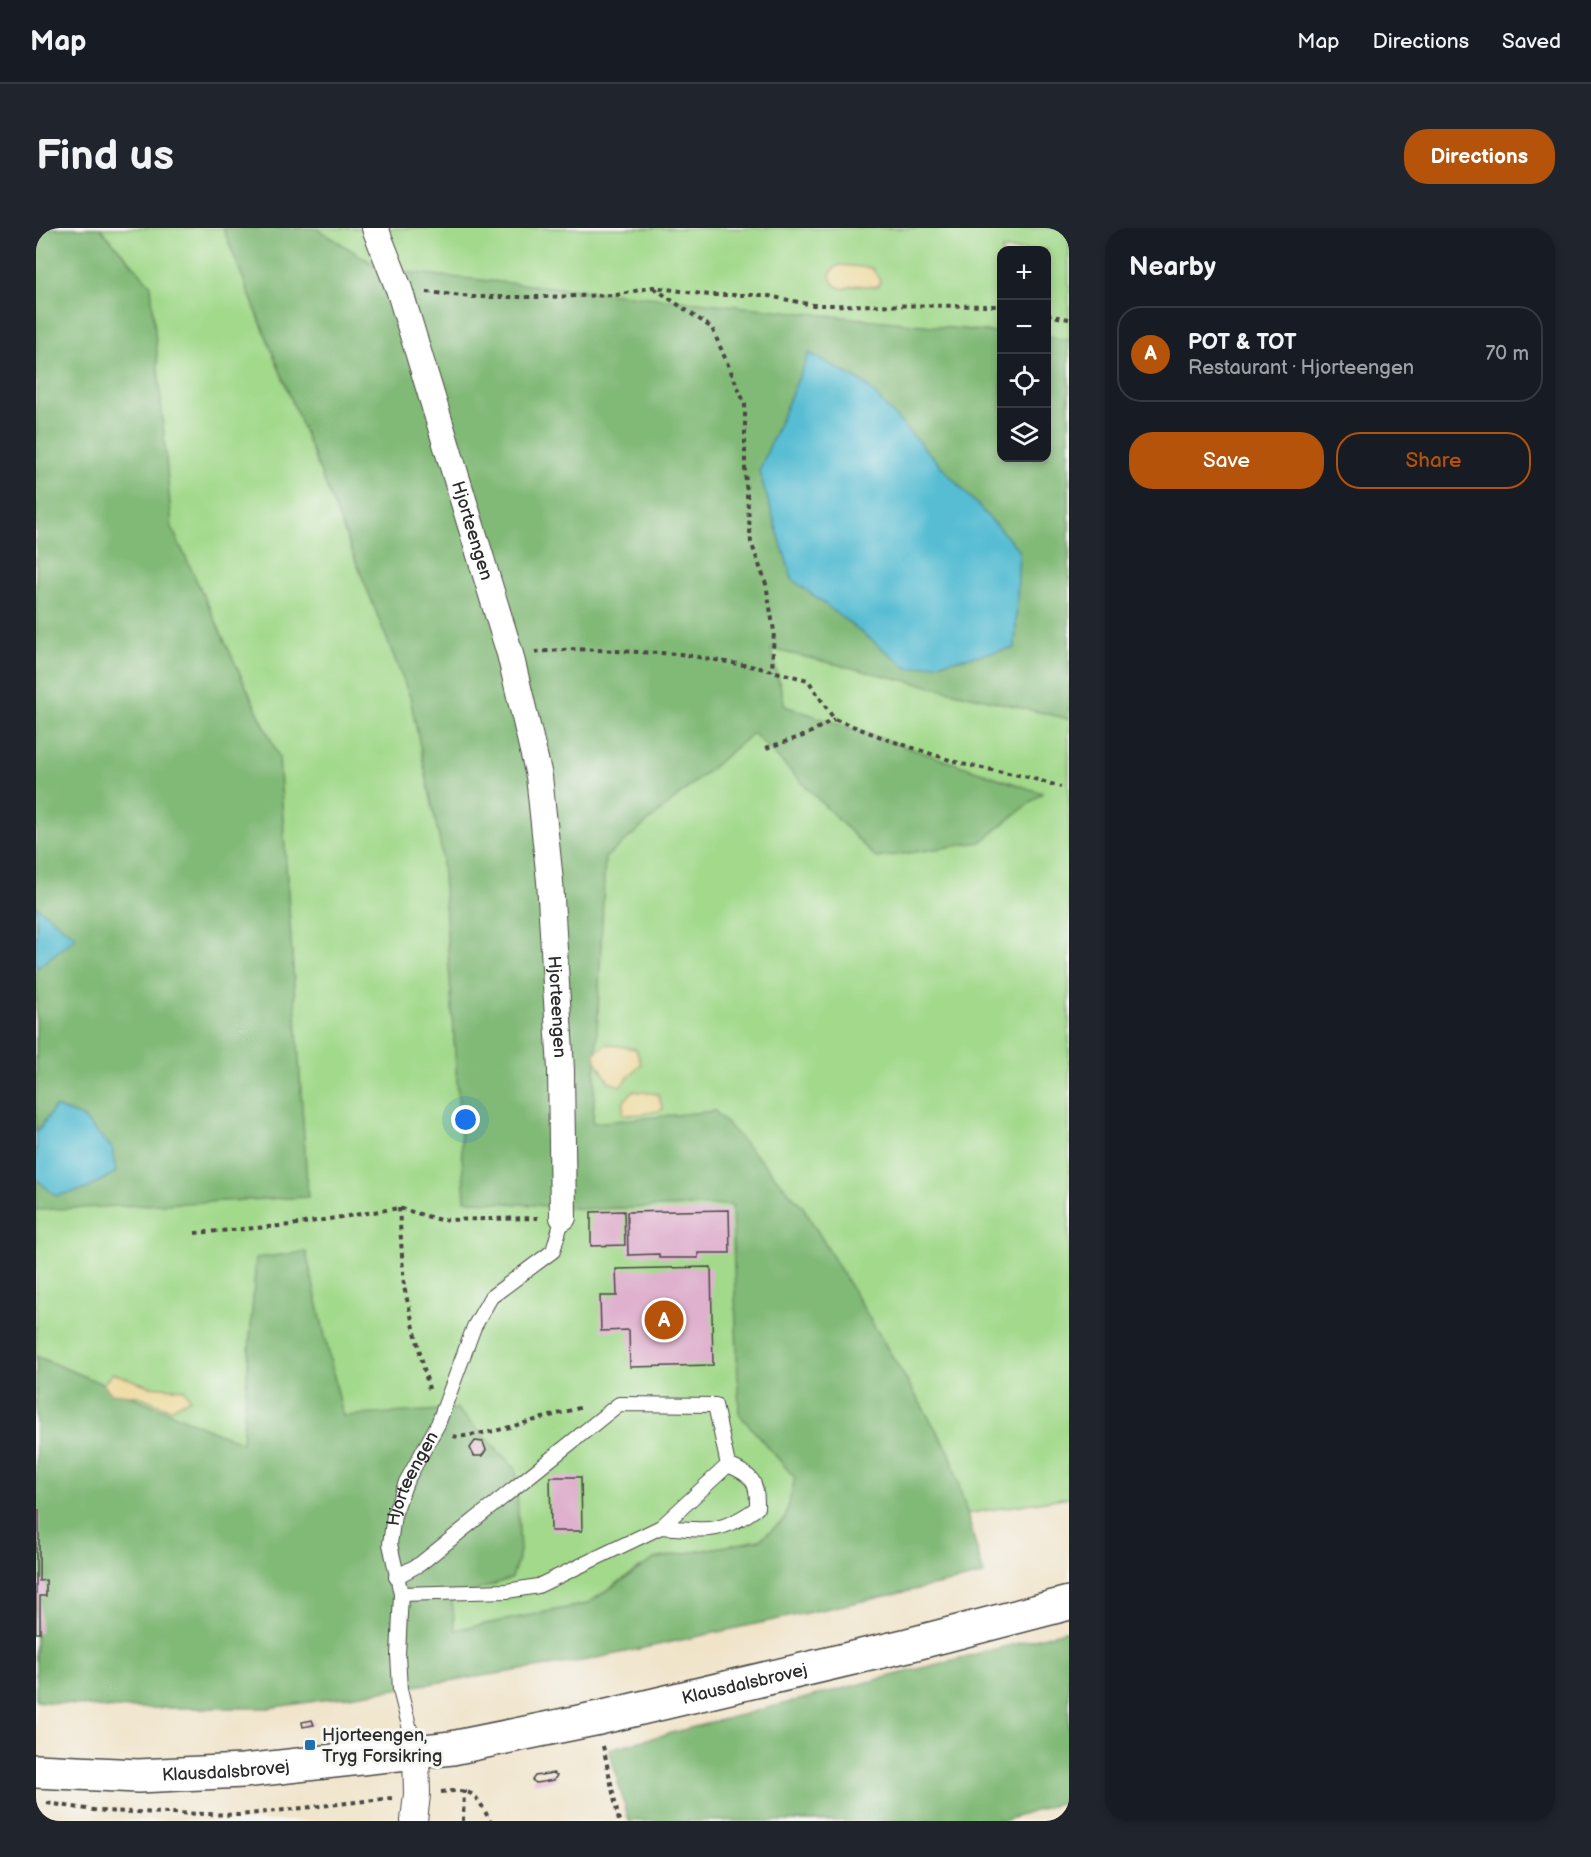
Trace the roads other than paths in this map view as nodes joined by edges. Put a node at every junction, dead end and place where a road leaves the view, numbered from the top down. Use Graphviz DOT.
graph roads {
  1 [pos="375,228"];
  2 [pos="563,1216"];
  3 [pos="728,1465"];
  4 [pos="661,1527"];
  5 [pos="396,1577"];
  6 [pos="401,1594"];
  7 [pos="1069,1602"];
  8 [pos="416,1753"];
  9 [pos="36,1771"];
  10 [pos="414,1821"];
  1 -- 2 [label="street, Hjorteengen"];
  2 -- 5 [label="lane, Hjorteengen"];
  3 -- 4 [label="lane"];
  3 -- 4 [label="lane"];
  3 -- 5 [label="lane"];
  4 -- 6 [label="lane"];
  5 -- 6 [label="lane, Hjorteengen"];
  6 -- 8 [label="lane, Hjorteengen"];
  7 -- 8 [label="street, Klausdalsbrovej"];
  8 -- 9 [label="street, Klausdalsbrovej"];
  8 -- 10 [label="street"];
}
